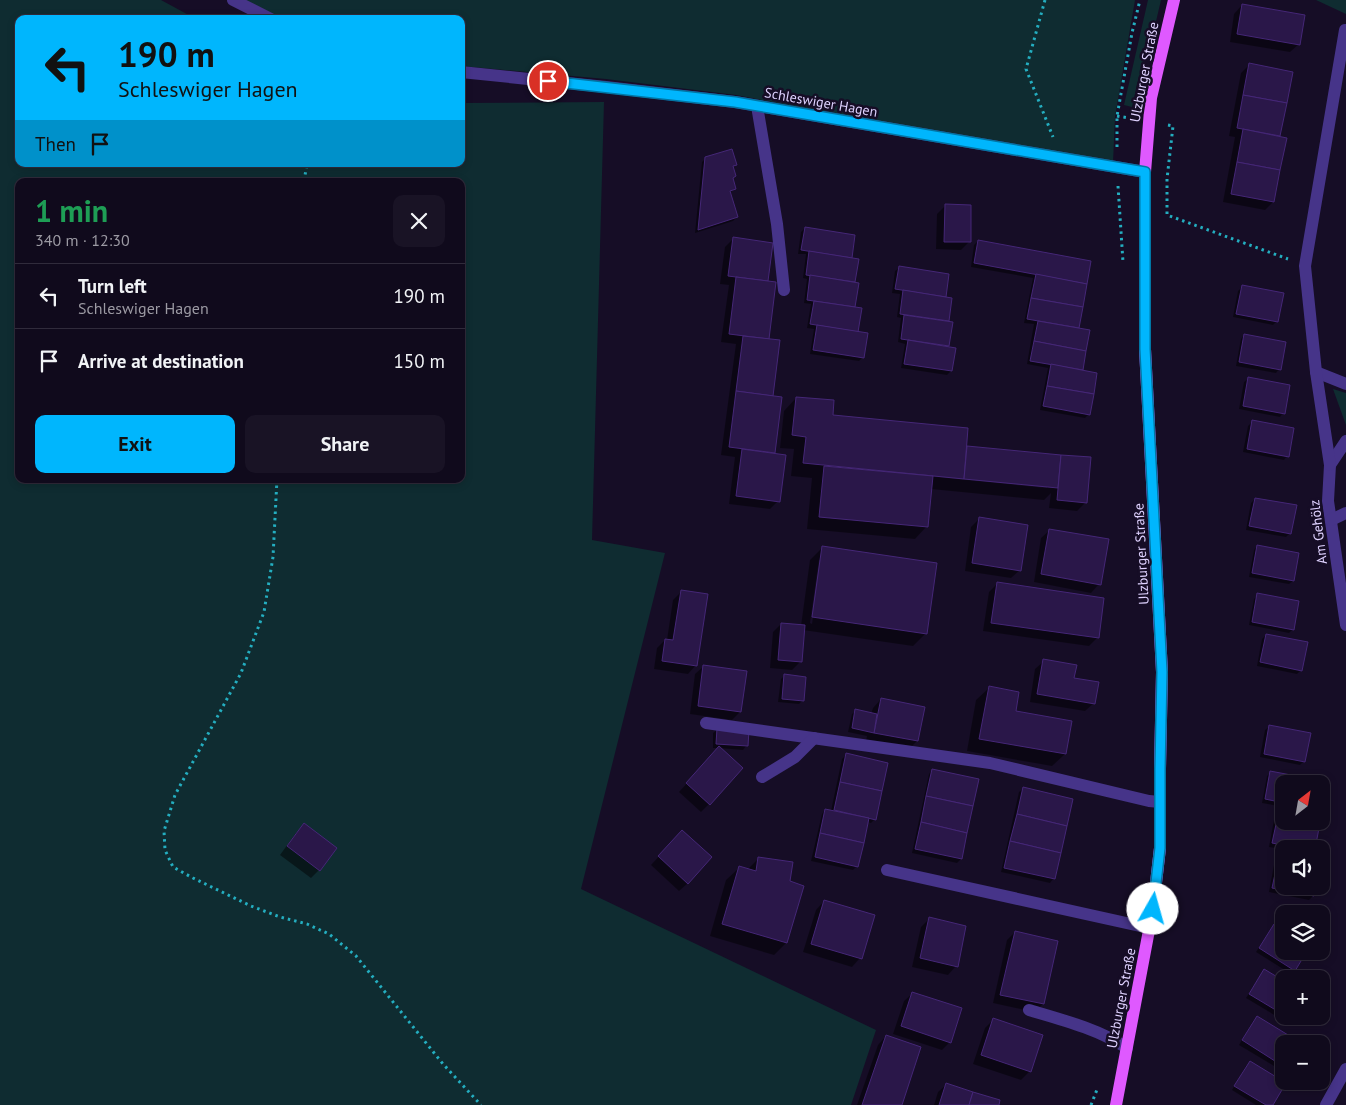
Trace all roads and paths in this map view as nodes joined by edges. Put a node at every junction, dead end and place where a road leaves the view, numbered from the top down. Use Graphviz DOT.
graph roads {
  1 [pos="233,0"];
  2 [pos="1045,0"];
  3 [pos="1140,0"];
  4 [pos="1174,0"];
  5 [pos="263,15"];
  6 [pos="1345,30"];
  7 [pos="465,72"];
  8 [pos="758,106"];
  9 [pos="1117,116"];
  10 [pos="1148,121"];
  11 [pos="1062,158"];
  12 [pos="1117,168"];
  13 [pos="1145,172"];
  14 [pos="1123,263"];
  15 [pos="1305,266"];
  16 [pos="784,290"];
  17 [pos="1316,372"];
  18 [pos="1346,384"];
  19 [pos="1346,441"];
  20 [pos="1330,465"];
  21 [pos="277,483"];
  22 [pos="1346,513"];
  23 [pos="1330,520"];
  24 [pos="1346,626"];
  25 [pos="706,723"];
  26 [pos="814,738"];
  27 [pos="762,777"];
  28 [pos="1160,802"];
  29 [pos="887,870"];
  30 [pos="1149,928"];
  31 [pos="1030,1010"];
  32 [pos="1127,1048"];
  33 [pos="1346,1068"];
  34 [pos="1098,1086"];
  35 [pos="481,1105"];
  36 [pos="1091,1105"];
  37 [pos="1116,1105"];
  38 [pos="1326,1105"];
  1 -- 5 [label="street"];
  2 -- 11 [label="path"];
  3 -- 9 [label="path"];
  4 -- 10 [label="main road, Ulzburger Straße"];
  6 -- 15 [label="street, Am Gehölz"];
  7 -- 8 [label="street, Schleswiger Hagen"];
  8 -- 11 [label="street, Schleswiger Hagen"];
  8 -- 16 [label="street"];
  9 -- 10 [label="path"];
  9 -- 12 [label="path"];
  10 -- 13 [label="main road, Ulzburger Straße"];
  10 -- 15 [label="path"];
  11 -- 12 [label="street, Schleswiger Hagen"];
  12 -- 13 [label="street, Schleswiger Hagen"];
  12 -- 14 [label="path"];
  13 -- 28 [label="main road, Ulzburger Straße"];
  15 -- 17 [label="street, Am Gehölz"];
  17 -- 18 [label="street"];
  17 -- 20 [label="street, Am Gehölz"];
  19 -- 20 [label="street"];
  20 -- 23 [label="street, Am Gehölz"];
  21 -- 35 [label="path"];
  22 -- 23 [label="street"];
  23 -- 24 [label="street, Am Gehölz"];
  25 -- 26 [label="street"];
  26 -- 27 [label="street"];
  26 -- 28 [label="street"];
  28 -- 30 [label="main road, Ulzburger Straße"];
  29 -- 30 [label="street"];
  30 -- 32 [label="main road, Ulzburger Straße"];
  31 -- 32 [label="street"];
  32 -- 37 [label="main road, Ulzburger Straße"];
  33 -- 38 [label="street"];
  34 -- 36 [label="path"];
}
